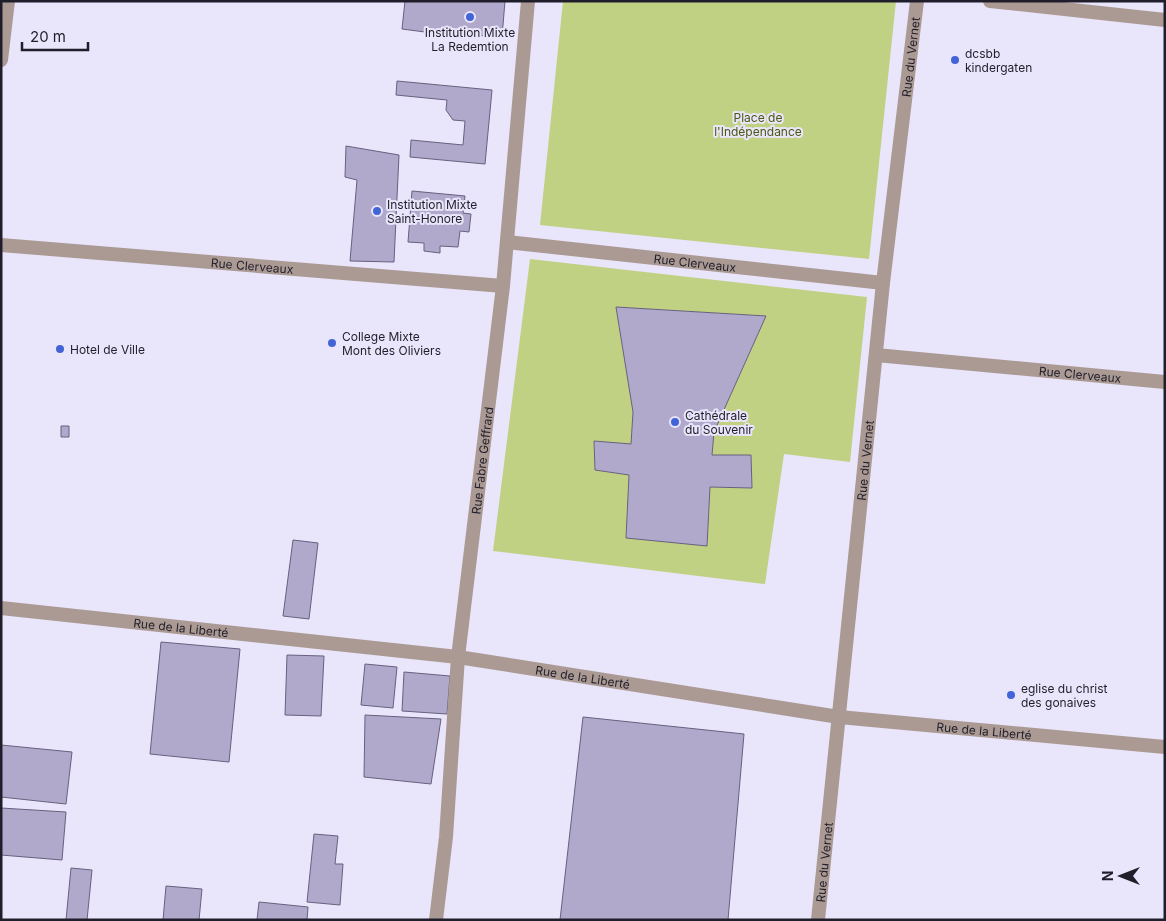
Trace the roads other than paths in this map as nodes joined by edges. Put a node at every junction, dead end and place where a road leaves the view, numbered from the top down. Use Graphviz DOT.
graph roads {
  1 [pos="8,1"];
  2 [pos="528,1"];
  3 [pos="917,1"];
  4 [pos="990,1"];
  5 [pos="1165,20"];
  6 [pos="1,60"];
  7 [pos="507,242"];
  8 [pos="1,245"];
  9 [pos="883,283"];
  10 [pos="503,286"];
  11 [pos="876,355"];
  12 [pos="1165,382"];
  13 [pos="1,608"];
  14 [pos="458,657"];
  15 [pos="839,717"];
  16 [pos="1165,747"];
  17 [pos="436,920"];
  18 [pos="818,920"];
  1 -- 6 [label="street"];
  2 -- 7 [label="street, Rue Fabre Geffrard"];
  3 -- 9 [label="street, Rue du Vernet"];
  4 -- 5 [label="street"];
  7 -- 9 [label="street, Rue Clerveaux"];
  7 -- 10 [label="street, Rue Fabre Geffrard"];
  8 -- 10 [label="street, Rue Clerveaux"];
  9 -- 11 [label="street, Rue du Vernet"];
  10 -- 14 [label="street, Rue Fabre Geffrard"];
  11 -- 12 [label="street, Rue Clerveaux"];
  11 -- 15 [label="street, Rue du Vernet"];
  13 -- 14 [label="street, Rue de la Liberté"];
  14 -- 15 [label="street, Rue de la Liberté"];
  14 -- 17 [label="street, Rue Fabre Geffrard"];
  15 -- 16 [label="street, Rue de la Liberté"];
  15 -- 18 [label="street, Rue du Vernet"];
}
